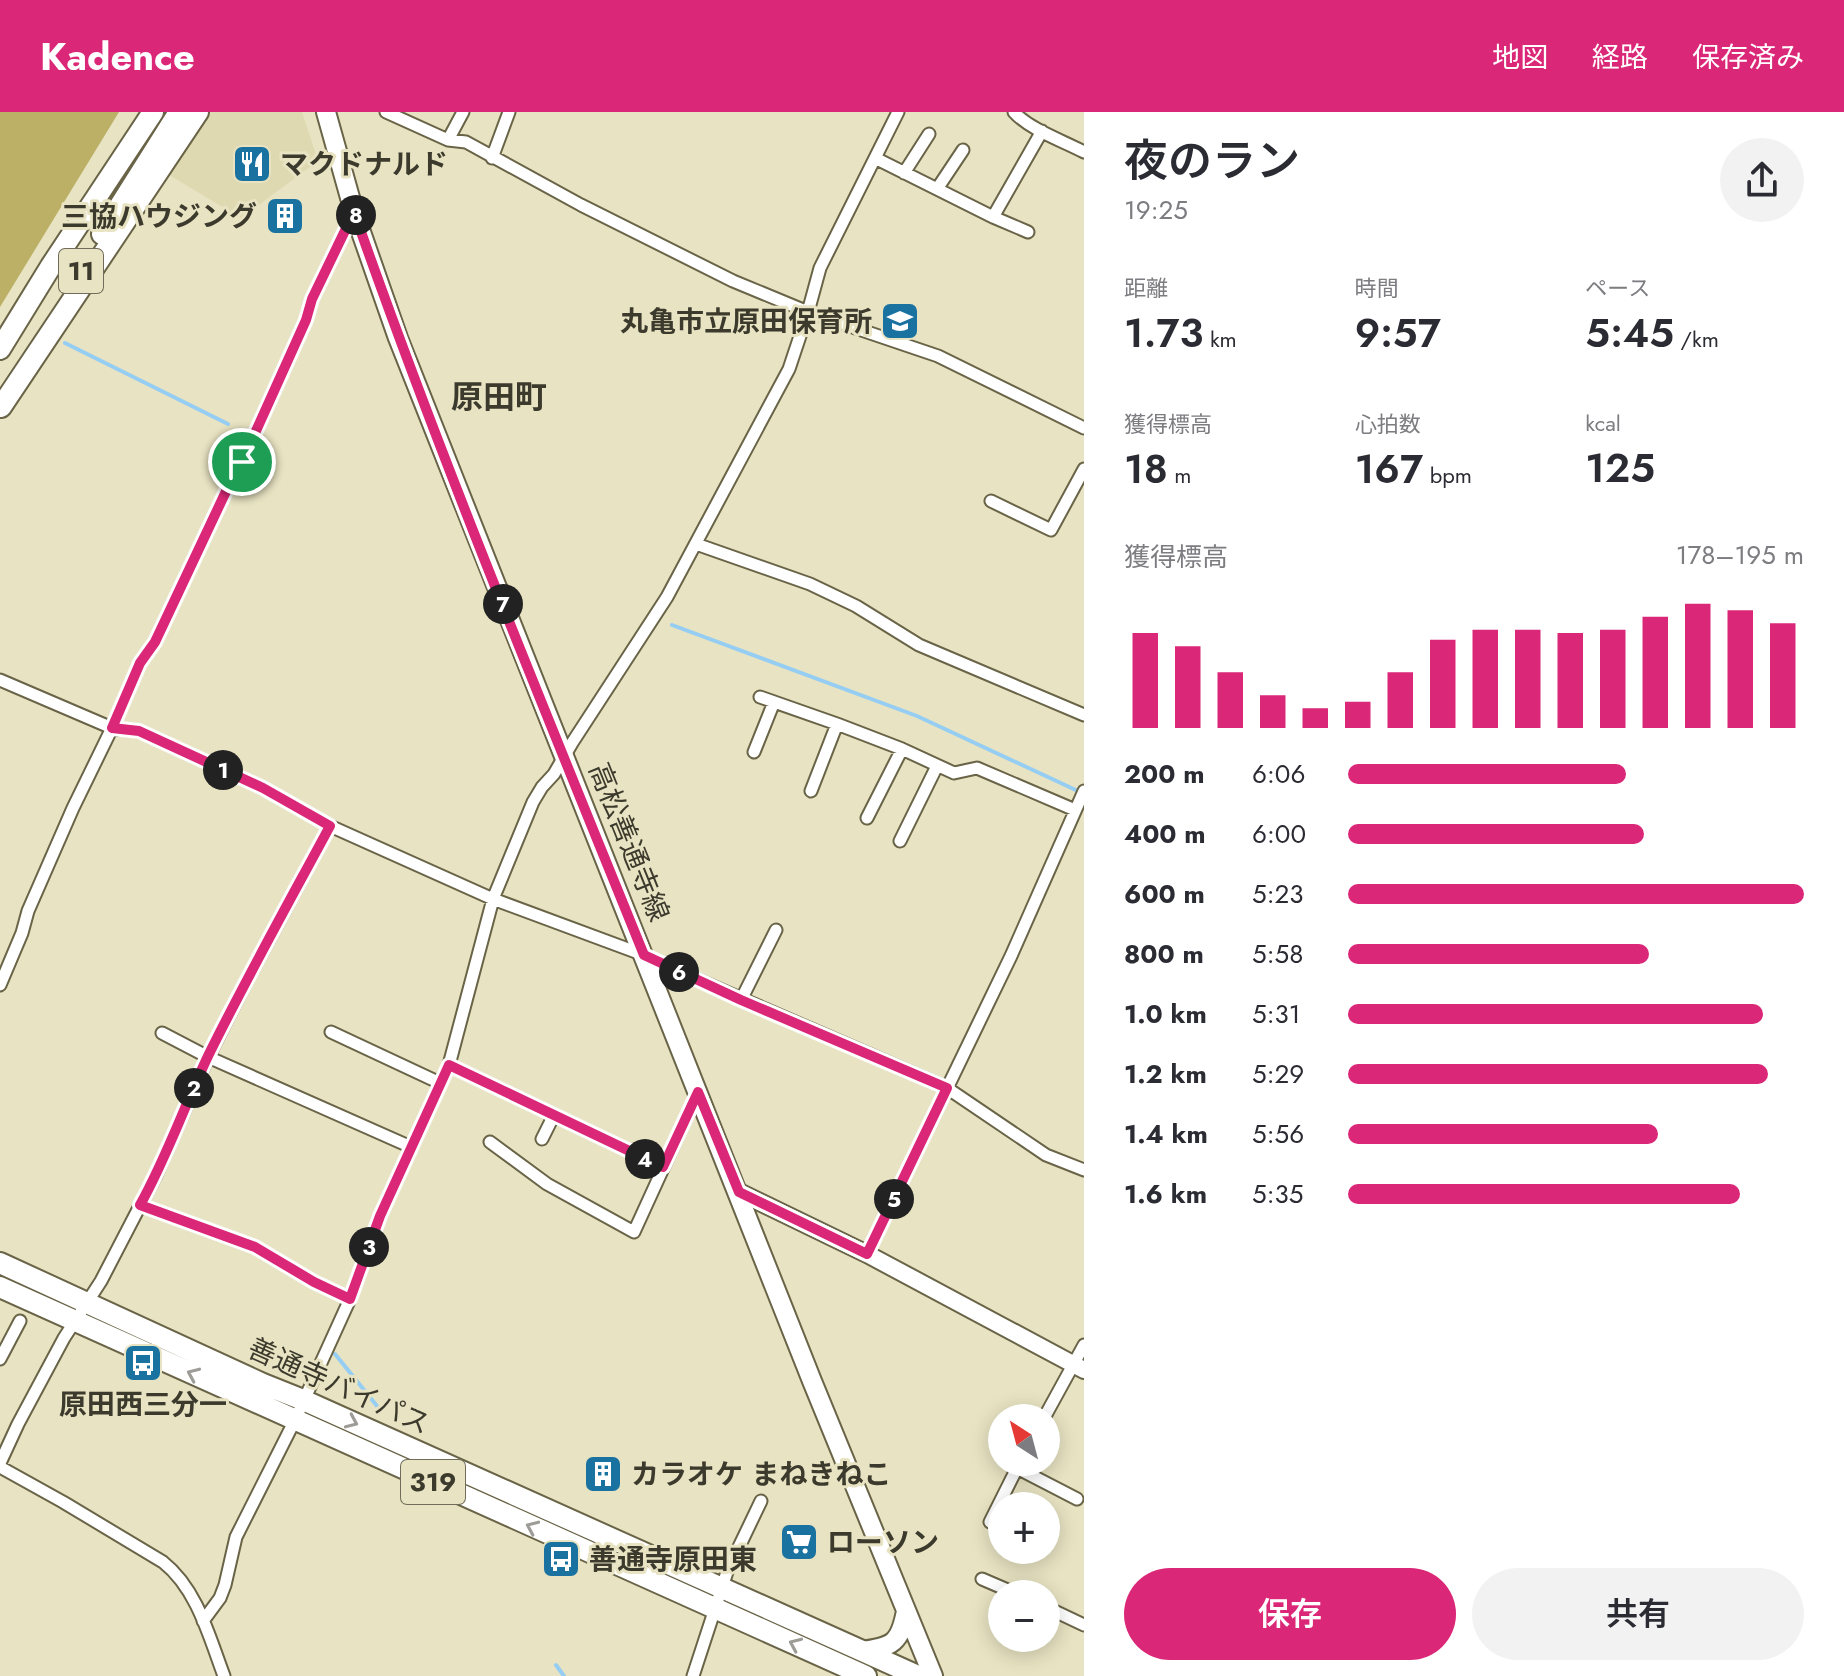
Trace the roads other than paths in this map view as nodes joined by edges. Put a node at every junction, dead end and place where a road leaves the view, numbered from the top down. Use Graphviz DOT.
graph roads {
  1 [pos="179,112"];
  2 [pos="198,112"];
  3 [pos="326,112"];
  4 [pos="386,112"];
  5 [pos="463,112"];
  6 [pos="509,112"];
  7 [pos="898,112"];
  8 [pos="1014,112"];
  9 [pos="145,117"];
  10 [pos="1042,131"];
  11 [pos="929,134"];
  12 [pos="448,140"];
  13 [pos="963,150"];
  14 [pos="1084,152"];
  15 [pos="492,158"];
  16 [pos="875,158"];
  17 [pos="904,173"];
  18 [pos="937,189"];
  19 [pos="354,212"];
  20 [pos="993,217"];
  21 [pos="1028,232"];
  22 [pos="808,312"];
  23 [pos="0,336"];
  24 [pos="0,349"];
  25 [pos="1,408"];
  26 [pos="1084,428"];
  27 [pos="1084,469"];
  28 [pos="991,501"];
  29 [pos="696,544"];
  30 [pos="0,680"];
  31 [pos="760,697"];
  32 [pos="774,702"];
  33 [pos="1084,715"];
  34 [pos="837,724"];
  35 [pos="112,728"];
  36 [pos="902,749"];
  37 [pos="754,752"];
  38 [pos="565,757"];
  39 [pos="937,766"];
  40 [pos="811,791"];
  41 [pos="1084,791"];
  42 [pos="1075,810"];
  43 [pos="867,818"];
  44 [pos="330,826"];
  45 [pos="900,841"];
  46 [pos="493,899"];
  47 [pos="776,930"];
  48 [pos="644,955"];
  49 [pos="0,985"];
  50 [pos="741,1000"];
  51 [pos="331,1032"];
  52 [pos="162,1033"];
  53 [pos="208,1057"];
  54 [pos="449,1065"];
  55 [pos="440,1083"];
  56 [pos="947,1088"];
  57 [pos="698,1092"];
  58 [pos="554,1115"];
  59 [pos="542,1139"];
  60 [pos="490,1142"];
  61 [pos="411,1147"];
  62 [pos="663,1167"];
  63 [pos="1084,1170"];
  64 [pos="739,1192"];
  65 [pos="140,1205"];
  66 [pos="867,1254"];
  67 [pos="0,1263"];
  68 [pos="0,1287"];
  69 [pos="350,1299"];
  70 [pos="86,1302"];
  71 [pos="20,1321"];
  72 [pos="76,1321"];
  73 [pos="1084,1345"];
  74 [pos="0,1359"];
  75 [pos="1079,1367"];
  76 [pos="303,1400"];
  77 [pos="1054,1404"];
  78 [pos="295,1420"];
  79 [pos="0,1465"];
  80 [pos="1038,1476"];
  81 [pos="1077,1499"];
  82 [pos="761,1501"];
  83 [pos="982,1579"];
  84 [pos="988,1582"];
  85 [pos="724,1588"];
  86 [pos="716,1609"];
  87 [pos="906,1611"];
  88 [pos="1060,1614"];
  89 [pos="203,1621"];
  90 [pos="1084,1625"];
  91 [pos="861,1651"];
  92 [pos="224,1676"];
  93 [pos="693,1676"];
  94 [pos="866,1676"];
  95 [pos="918,1676"];
  96 [pos="933,1676"];
  1 -- 25 [label="highway, 11"];
  2 -- 25 [label="highway"];
  3 -- 19 [label="main road, 高松善通寺線"];
  4 -- 12 [label="street"];
  5 -- 12 [label="street"];
  6 -- 15 [label="street"];
  7 -- 16 [label="street"];
  8 -- 10 [label="street"];
  9 -- 23 [label="highway, 11"];
  9 -- 24 [label="highway, 11"];
  10 -- 14 [label="street"];
  10 -- 20 [label="street"];
  11 -- 17 [label="street"];
  12 -- 15 [label="street"];
  13 -- 18 [label="street"];
  15 -- 22 [label="street"];
  16 -- 17 [label="street"];
  16 -- 22 [label="street"];
  17 -- 18 [label="street"];
  18 -- 20 [label="street"];
  19 -- 35 [label="street"];
  19 -- 38 [label="main road, 高松善通寺線"];
  20 -- 21 [label="street"];
  22 -- 26 [label="street"];
  22 -- 29 [label="street"];
  27 -- 28 [label="street"];
  29 -- 33 [label="street"];
  29 -- 38 [label="street"];
  30 -- 35 [label="street"];
  31 -- 32 [label="street"];
  32 -- 34 [label="street"];
  32 -- 37 [label="street"];
  34 -- 36 [label="street"];
  34 -- 40 [label="street"];
  35 -- 44 [label="street"];
  35 -- 49 [label="street"];
  36 -- 39 [label="street"];
  36 -- 43 [label="street"];
  38 -- 46 [label="street"];
  38 -- 48 [label="main road, 高松善通寺線"];
  39 -- 42 [label="street"];
  39 -- 45 [label="street"];
  41 -- 42 [label="street"];
  42 -- 56 [label="street"];
  44 -- 46 [label="street"];
  44 -- 53 [label="street"];
  46 -- 48 [label="street"];
  46 -- 54 [label="street"];
  47 -- 50 [label="street"];
  48 -- 50 [label="street"];
  48 -- 57 [label="main road, 高松善通寺線"];
  50 -- 56 [label="street"];
  51 -- 55 [label="street"];
  52 -- 53 [label="street"];
  53 -- 61 [label="street"];
  53 -- 65 [label="street"];
  54 -- 55 [label="street"];
  54 -- 58 [label="street"];
  55 -- 61 [label="street"];
  56 -- 63 [label="street"];
  56 -- 66 [label="street"];
  57 -- 62 [label="street"];
  57 -- 64 [label="main road, 高松善通寺線"];
  58 -- 59 [label="street"];
  58 -- 62 [label="street"];
  60 -- 62 [label="street"];
  61 -- 69 [label="street"];
  64 -- 66 [label="street"];
  64 -- 87 [label="main road, 高松善通寺線"];
  65 -- 69 [label="street"];
  65 -- 70 [label="street"];
  66 -- 75 [label="street"];
  67 -- 70 [label="highway, 善通寺バイパス / 319"];
  68 -- 72 [label="highway, 善通寺バイパス / 319"];
  69 -- 76 [label="street"];
  70 -- 72 [label="street"];
  70 -- 76 [label="highway, 善通寺バイパス / 319"];
  71 -- 74 [label="street"];
  78 -- 72 [label="highway, 善通寺バイパス / 319, one-way"];
  72 -- 79 [label="street"];
  73 -- 75 [label="street"];
  75 -- 77 [label="street"];
  76 -- 78 [label="street"];
  76 -- 85 [label="highway, 善通寺バイパス / 319, one-way"];
  86 -- 78 [label="highway, 善通寺バイパス / 319, one-way"];
  78 -- 89 [label="street"];
  79 -- 89 [label="street"];
  80 -- 81 [label="street"];
  82 -- 85 [label="street"];
  83 -- 84 [label="street"];
  85 -- 86 [label="street"];
  85 -- 91 [label="highway, 善通寺バイパス / 319"];
  86 -- 93 [label="street"];
  94 -- 86 [label="highway, 善通寺バイパス / 319, one-way"];
  87 -- 91 [label="main road"];
  87 -- 96 [label="main road, 高松善通寺線"];
  88 -- 90 [label="street"];
  89 -- 92 [label="street"];
  91 -- 95 [label="highway, 善通寺バイパス / 319"];
}
